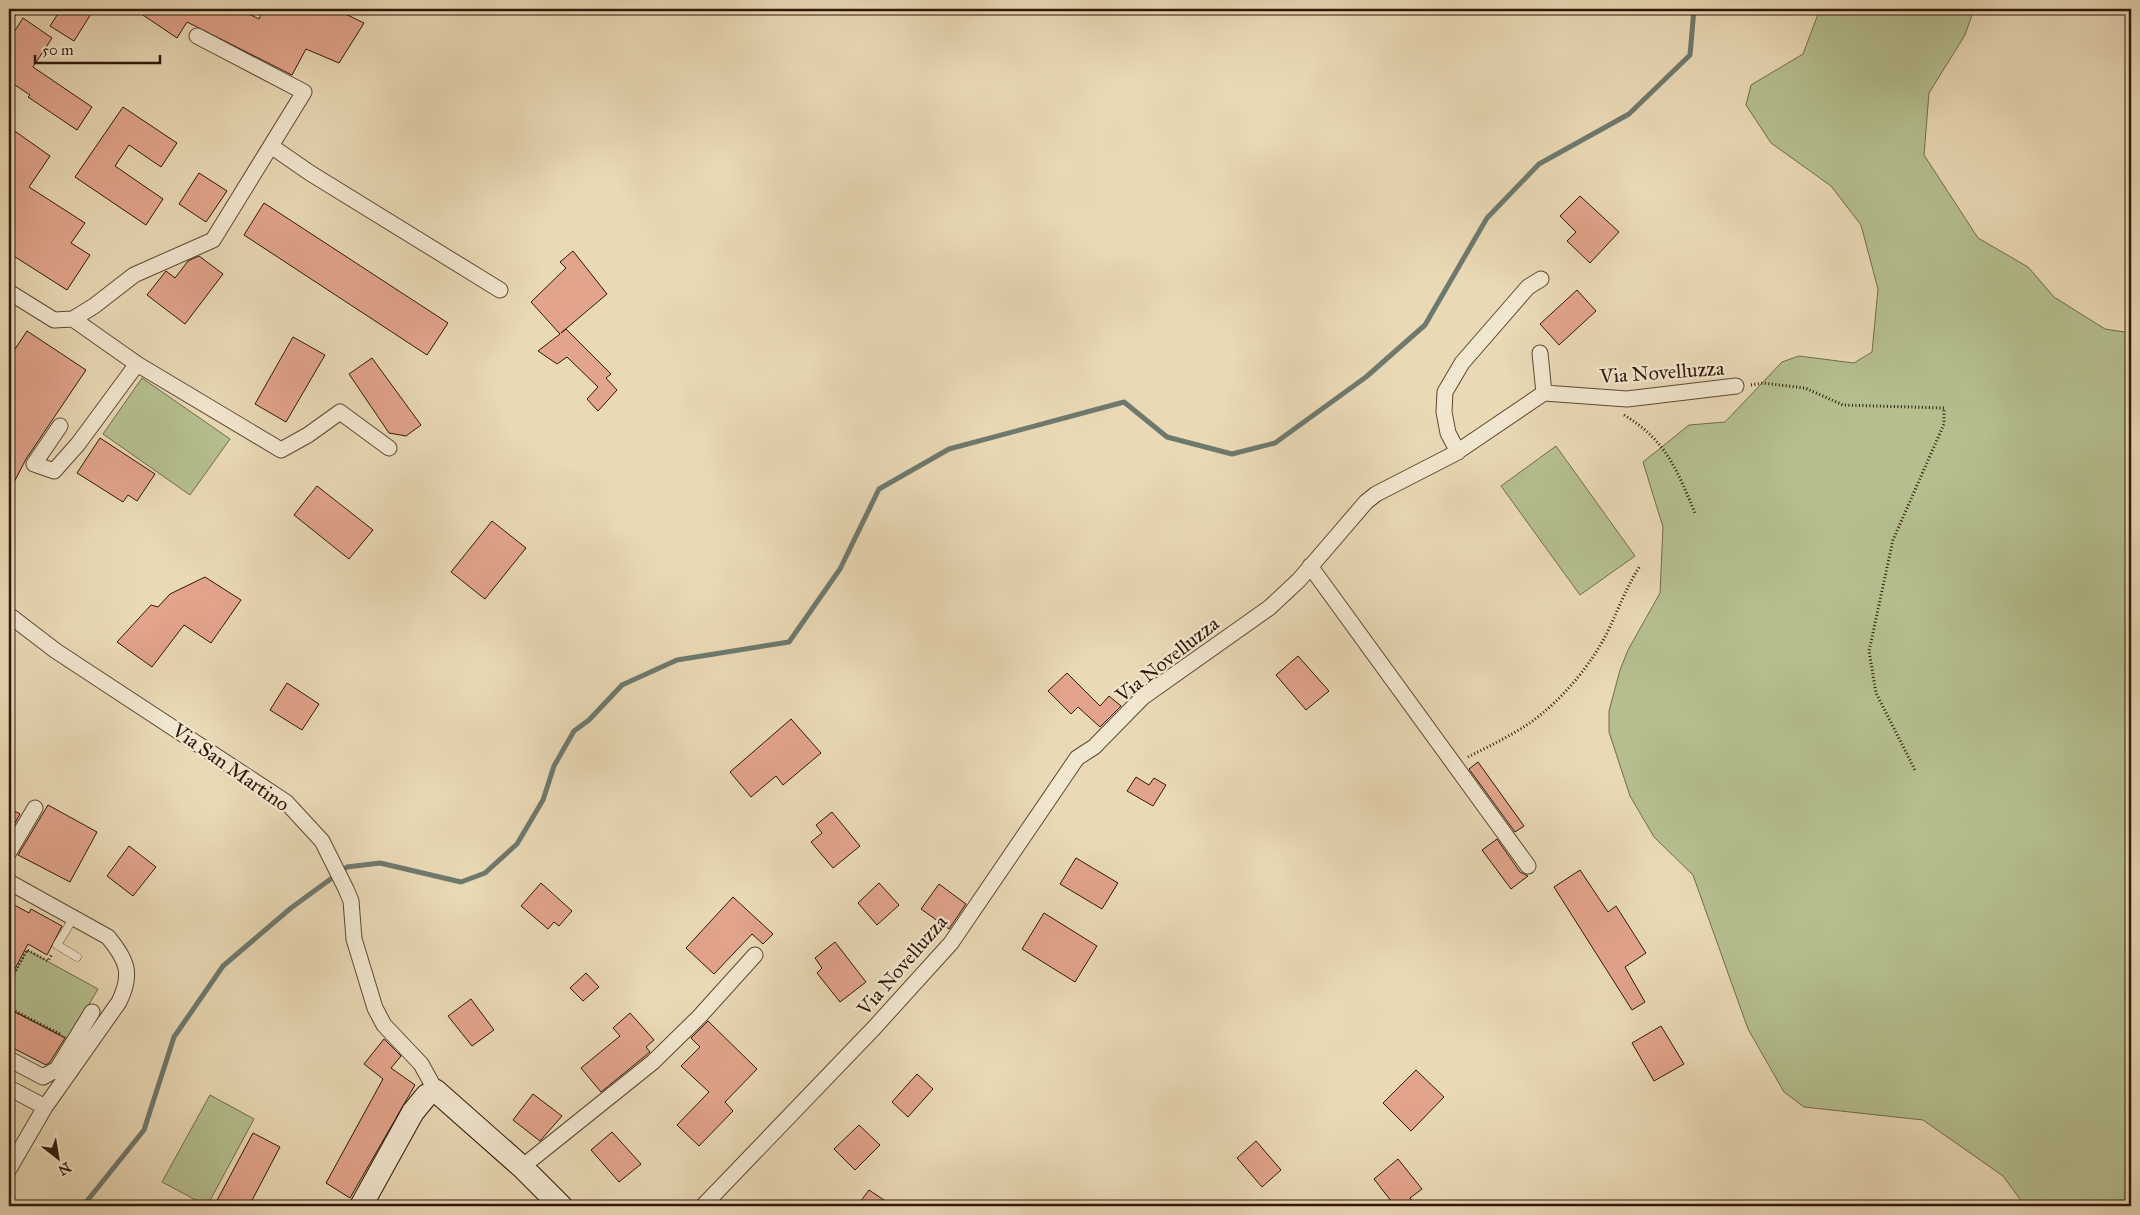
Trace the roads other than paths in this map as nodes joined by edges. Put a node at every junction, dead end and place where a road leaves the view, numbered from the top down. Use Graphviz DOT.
graph roads {
  1 [pos="197,36"];
  2 [pos="271,146"];
  3 [pos="1541,279"];
  4 [pos="500,290"];
  5 [pos="9,292"];
  6 [pos="73,319"];
  7 [pos="1540,353"];
  8 [pos="137,364"];
  9 [pos="1736,386"];
  10 [pos="1544,393"];
  11 [pos="60,426"];
  12 [pos="389,448"];
  13 [pos="1458,452"];
  14 [pos="1310,566"];
  15 [pos="9,616"];
  16 [pos="35,808"];
  17 [pos="9,852"];
  18 [pos="1528,866"];
  19 [pos="9,882"];
  20 [pos="74,917"];
  21 [pos="755,955"];
  22 [pos="78,957"];
  23 [pos="92,1012"];
  24 [pos="9,1059"];
  25 [pos="9,1088"];
  26 [pos="436,1091"];
  27 [pos="45,1107"];
  28 [pos="522,1166"];
  29 [pos="9,1169"];
  30 [pos="362,1206"];
  31 [pos="561,1206"];
  32 [pos="703,1206"];
  1 -- 2 [label="street"];
  2 -- 4 [label="street"];
  2 -- 6 [label="street"];
  3 -- 13 [label="street"];
  5 -- 6 [label="street"];
  6 -- 8 [label="street"];
  7 -- 10 [label="street"];
  8 -- 11 [label="street"];
  8 -- 12 [label="street"];
  9 -- 10 [label="street, Via Novelluzza"];
  10 -- 13 [label="street, Via Novelluzza"];
  13 -- 14 [label="street, Via Novelluzza"];
  14 -- 18 [label="street"];
  14 -- 32 [label="street, Via Novelluzza"];
  15 -- 26 [label="street, Via San Martino"];
  16 -- 17 [label="street"];
  19 -- 20 [label="street"];
  20 -- 22 [label="lane"];
  20 -- 27 [label="street"];
  21 -- 28 [label="street"];
  23 -- 24 [label="street"];
  25 -- 27 [label="street"];
  26 -- 28 [label="street, Via San Martino"];
  26 -- 30 [label="street"];
  27 -- 29 [label="street"];
  28 -- 31 [label="street, Via San Martino"];
}
